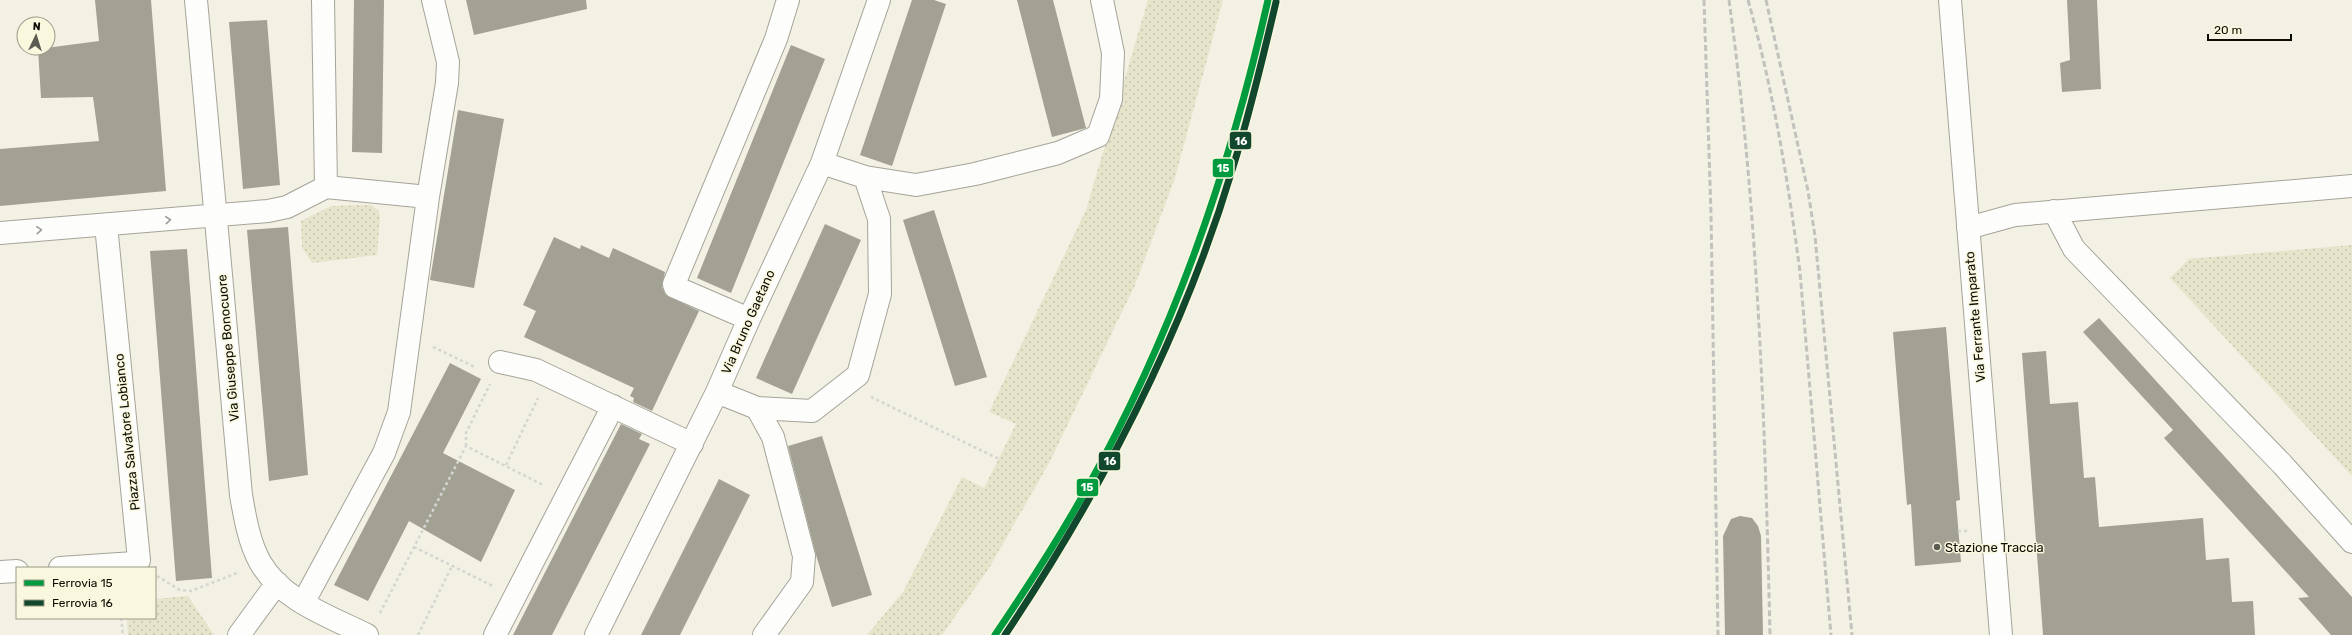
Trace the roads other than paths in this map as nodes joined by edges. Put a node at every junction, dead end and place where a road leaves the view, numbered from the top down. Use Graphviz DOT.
graph roads {
  1 [pos="196,0"];
  2 [pos="323,0"];
  3 [pos="433,0"];
  4 [pos="788,0"];
  5 [pos="879,0"];
  6 [pos="1102,0"];
  7 [pos="1950,0"];
  8 [pos="822,163"];
  9 [pos="865,177"];
  10 [pos="2352,186"];
  11 [pos="326,188"];
  12 [pos="428,197"];
  13 [pos="2054,211"];
  14 [pos="216,216"];
  15 [pos="106,225"];
  16 [pos="1968,228"];
  17 [pos="0,233"];
  18 [pos="749,319"];
  19 [pos="500,362"];
  20 [pos="717,392"];
  21 [pos="613,406"];
  22 [pos="757,408"];
  23 [pos="692,444"];
  24 [pos="2352,542"];
  25 [pos="75,567"];
  26 [pos="16,571"];
  27 [pos="0,572"];
  28 [pos="277,583"];
  29 [pos="303,603"];
  30 [pos="372,626"];
  31 [pos="239,635"];
  32 [pos="495,635"];
  33 [pos="596,635"];
  34 [pos="764,635"];
  35 [pos="2000,635"];
  1 -- 14 [label="street, Via Giuseppe Bonocuore"];
  2 -- 11 [label="street"];
  3 -- 12 [label="street"];
  4 -- 18 [label="street"];
  5 -- 8 [label="street, Via Bruno Gaetano"];
  6 -- 9 [label="street"];
  7 -- 16 [label="street, Via Ferrante Imparato"];
  8 -- 9 [label="street"];
  8 -- 18 [label="street, Via Bruno Gaetano"];
  9 -- 22 [label="street"];
  10 -- 13 [label="street"];
  11 -- 12 [label="street"];
  11 -- 14 [label="street"];
  12 -- 29 [label="street"];
  13 -- 16 [label="street"];
  13 -- 24 [label="street"];
  15 -- 14 [label="street, one-way"];
  14 -- 28 [label="street, Via Giuseppe Bonocuore"];
  17 -- 15 [label="street, one-way"];
  15 -- 25 [label="street, Piazza Salvatore Lobianco"];
  16 -- 35 [label="street, Via Ferrante Imparato"];
  18 -- 20 [label="street, Via Bruno Gaetano"];
  19 -- 21 [label="street"];
  20 -- 22 [label="street"];
  20 -- 23 [label="street, Via Bruno Gaetano"];
  21 -- 23 [label="street"];
  21 -- 32 [label="street"];
  22 -- 34 [label="street"];
  23 -- 33 [label="street, Via Bruno Gaetano"];
  26 -- 27 [label="street"];
  28 -- 29 [label="street, Via Giuseppe Bonocuore"];
  28 -- 31 [label="street"];
  29 -- 30 [label="street, Via Giuseppe Bonocuore"];
}
